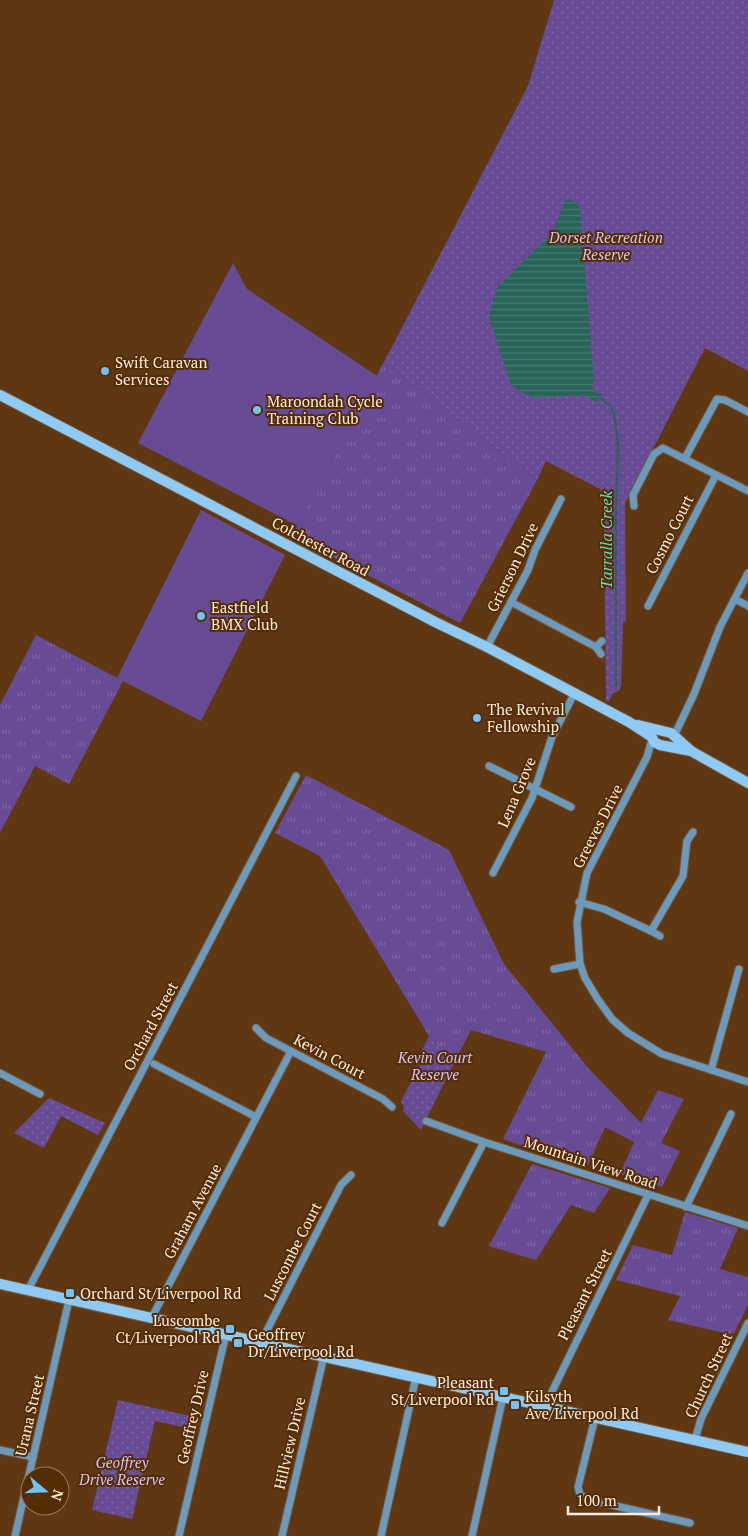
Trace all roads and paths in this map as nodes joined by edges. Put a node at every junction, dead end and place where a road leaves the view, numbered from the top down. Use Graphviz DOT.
graph roads {
  1 [pos="0,395"];
  2 [pos="748,412"];
  3 [pos="685,458"];
  4 [pos="716,475"];
  5 [pos="748,492"];
  6 [pos="561,499"];
  7 [pos="634,506"];
  8 [pos="748,573"];
  9 [pos="735,599"];
  10 [pos="511,602"];
  11 [pos="648,606"];
  12 [pos="748,606"];
  13 [pos="602,641"];
  14 [pos="487,647"];
  15 [pos="574,694"];
  16 [pos="663,738"];
  17 [pos="489,766"];
  18 [pos="296,776"];
  19 [pos="748,783"];
  20 [pos="535,789"];
  21 [pos="571,808"];
  22 [pos="693,832"];
  23 [pos="493,872"];
  24 [pos="579,902"];
  25 [pos="651,931"];
  26 [pos="660,936"];
  27 [pos="580,964"];
  28 [pos="554,969"];
  29 [pos="739,970"];
  30 [pos="256,1028"];
  31 [pos="291,1050"];
  32 [pos="154,1064"];
  33 [pos="712,1070"];
  34 [pos="0,1073"];
  35 [pos="748,1082"];
  36 [pos="40,1094"];
  37 [pos="392,1107"];
  38 [pos="731,1114"];
  39 [pos="256,1117"];
  40 [pos="426,1121"];
  41 [pos="484,1142"];
  42 [pos="351,1175"];
  43 [pos="648,1195"];
  44 [pos="686,1207"];
  45 [pos="442,1223"];
  46 [pos="748,1226"];
  47 [pos="0,1284"];
  48 [pos="28,1290"];
  49 [pos="69,1300"];
  50 [pos="152,1318"];
  51 [pos="748,1323"];
  52 [pos="226,1334"];
  53 [pos="261,1342"];
  54 [pos="324,1356"];
  55 [pos="416,1377"];
  56 [pos="503,1397"];
  57 [pos="545,1406"];
  58 [pos="595,1418"];
  59 [pos="695,1439"];
  60 [pos="0,1450"];
  61 [pos="748,1452"];
  62 [pos="33,1457"];
  63 [pos="690,1523"];
  64 [pos="15,1536"];
  65 [pos="179,1536"];
  66 [pos="282,1536"];
  67 [pos="381,1536"];
  68 [pos="472,1536"];
  1 -- 14 [label="main road, Colchester Road"];
  2 -- 3 [label="street"];
  3 -- 4 [label="street"];
  3 -- 7 [label="street"];
  4 -- 5 [label="street"];
  4 -- 11 [label="street, Cosmo Court"];
  6 -- 10 [label="street, Grierson Drive"];
  8 -- 9 [label="street"];
  9 -- 12 [label="street"];
  9 -- 16 [label="street, Greeves Drive"];
  10 -- 13 [label="street"];
  10 -- 14 [label="street, Grierson Drive"];
  14 -- 15 [label="main road, Colchester Road"];
  15 -- 16 [label="main road, Colchester Road"];
  15 -- 20 [label="street, Lena Grove"];
  16 -- 19 [label="main road, Colchester Road"];
  16 -- 24 [label="street, Greeves Drive"];
  17 -- 20 [label="street"];
  18 -- 48 [label="street, Orchard Street"];
  20 -- 21 [label="street"];
  20 -- 23 [label="street, Lena Grove"];
  22 -- 25 [label="street"];
  24 -- 25 [label="street"];
  24 -- 27 [label="street, Greeves Drive"];
  25 -- 26 [label="street"];
  27 -- 28 [label="street"];
  27 -- 33 [label="street, Greeves Drive"];
  29 -- 33 [label="street"];
  30 -- 31 [label="street, Kevin Court"];
  31 -- 37 [label="street, Kevin Court"];
  31 -- 39 [label="street, Graham Avenue"];
  32 -- 39 [label="street"];
  33 -- 35 [label="street, Greeves Drive"];
  34 -- 36 [label="street"];
  38 -- 44 [label="street"];
  39 -- 50 [label="street, Graham Avenue"];
  40 -- 41 [label="street, Mountain View Road"];
  41 -- 43 [label="street, Mountain View Road"];
  41 -- 45 [label="street"];
  42 -- 53 [label="street, Luscombe Court"];
  43 -- 44 [label="street, Mountain View Road"];
  43 -- 57 [label="street, Pleasant Street"];
  44 -- 46 [label="street, Mountain View Road"];
  47 -- 48 [label="main road"];
  48 -- 49 [label="main road"];
  49 -- 50 [label="main road"];
  49 -- 62 [label="street, Urana Street"];
  50 -- 52 [label="main road"];
  51 -- 59 [label="street, Church Street"];
  52 -- 53 [label="main road"];
  52 -- 65 [label="street, Geoffrey Drive"];
  53 -- 54 [label="main road"];
  54 -- 55 [label="main road"];
  54 -- 66 [label="street, Hillview Drive"];
  55 -- 56 [label="main road"];
  55 -- 67 [label="street"];
  56 -- 57 [label="main road"];
  56 -- 68 [label="street"];
  57 -- 58 [label="main road"];
  58 -- 59 [label="main road"];
  58 -- 63 [label="street"];
  59 -- 61 [label="main road"];
  60 -- 62 [label="street"];
  62 -- 64 [label="street, Urana Street"];
}
